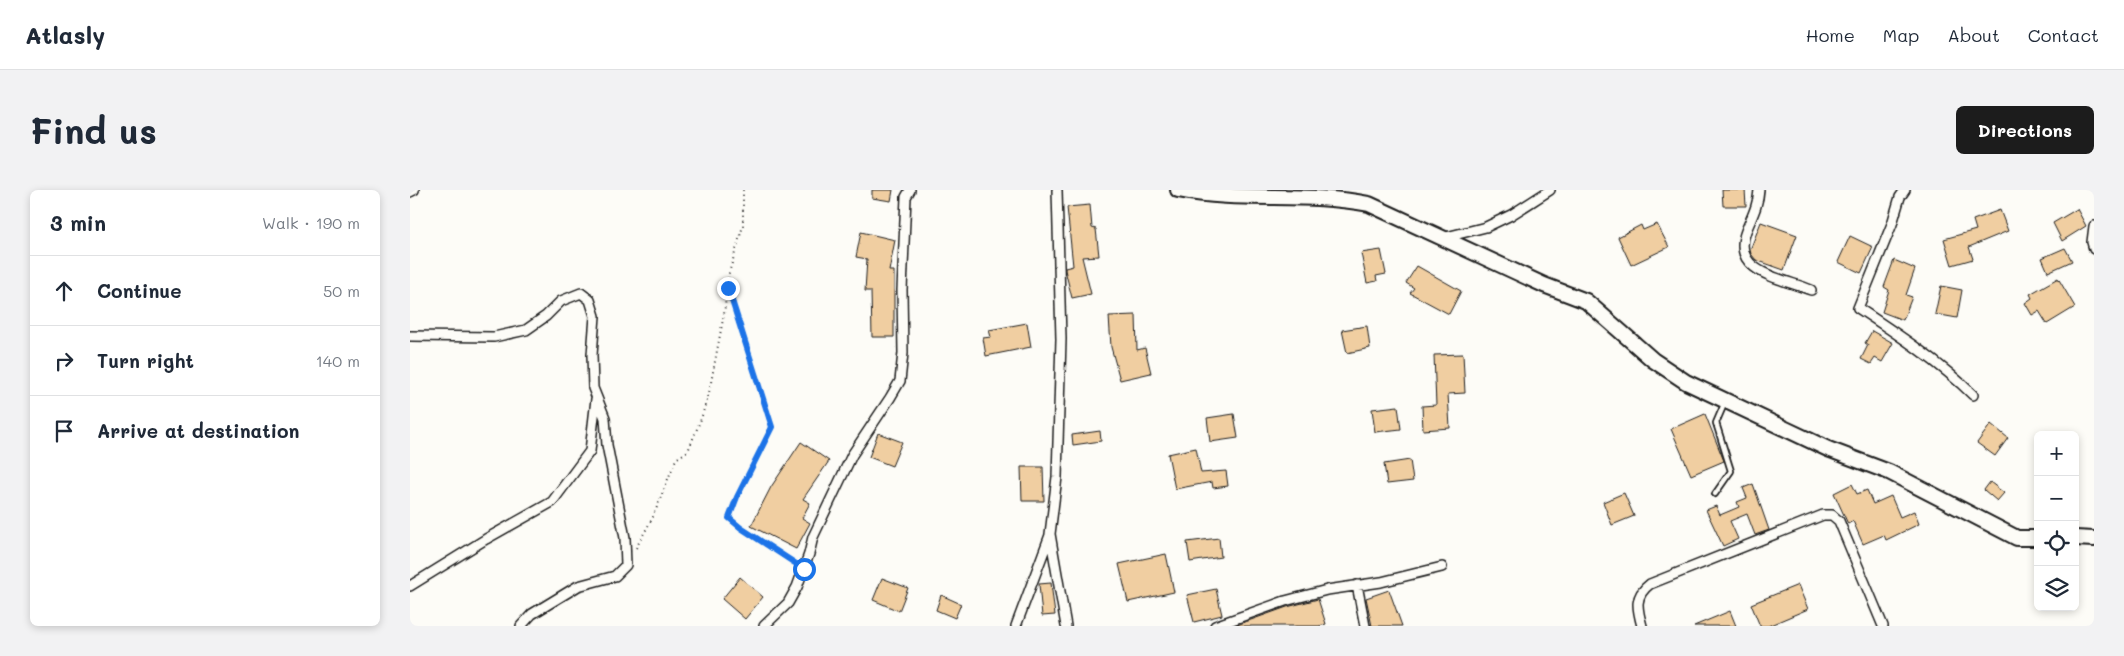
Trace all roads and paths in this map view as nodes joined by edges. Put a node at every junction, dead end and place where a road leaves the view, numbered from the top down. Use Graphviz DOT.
graph roads {
  1 [pos="414,190"];
  2 [pos="742,190"];
  3 [pos="910,190"];
  4 [pos="1057,190"];
  5 [pos="1178,190"];
  6 [pos="1550,190"];
  7 [pos="1759,190"];
  8 [pos="1905,190"];
  9 [pos="410,192"];
  10 [pos="2094,226"];
  11 [pos="1441,238"];
  12 [pos="2094,248"];
  13 [pos="728,288"];
  14 [pos="1811,290"];
  15 [pos="410,336"];
  16 [pos="1973,395"];
  17 [pos="596,396"];
  18 [pos="1726,400"];
  19 [pos="1715,494"];
  20 [pos="1050,534"];
  21 [pos="2034,538"];
  22 [pos="2079,538"];
  23 [pos="2094,539"];
  24 [pos="626,565"];
  25 [pos="1442,567"];
  26 [pos="804,569"];
  27 [pos="1357,585"];
  28 [pos="410,586"];
  29 [pos="521,626"];
  30 [pos="764,626"];
  31 [pos="1016,626"];
  32 [pos="1066,626"];
  33 [pos="1215,626"];
  34 [pos="1365,626"];
  35 [pos="1642,626"];
  36 [pos="1883,626"];
  1 -- 9 [label="street"];
  2 -- 13 [label="path"];
  3 -- 26 [label="street"];
  4 -- 20 [label="street"];
  5 -- 11 [label="street"];
  6 -- 11 [label="street"];
  7 -- 14 [label="street"];
  8 -- 16 [label="street"];
  10 -- 12 [label="street"];
  11 -- 18 [label="street"];
  13 -- 24 [label="path"];
  13 -- 26 [label="path"];
  15 -- 17 [label="street"];
  17 -- 24 [label="street"];
  17 -- 28 [label="street"];
  18 -- 19 [label="lane"];
  18 -- 21 [label="street"];
  20 -- 31 [label="street"];
  20 -- 32 [label="street"];
  22 -- 23 [label="street"];
  24 -- 29 [label="street"];
  25 -- 27 [label="street"];
  26 -- 30 [label="street"];
  27 -- 33 [label="street"];
  27 -- 34 [label="street"];
  35 -- 36 [label="street"];
}
